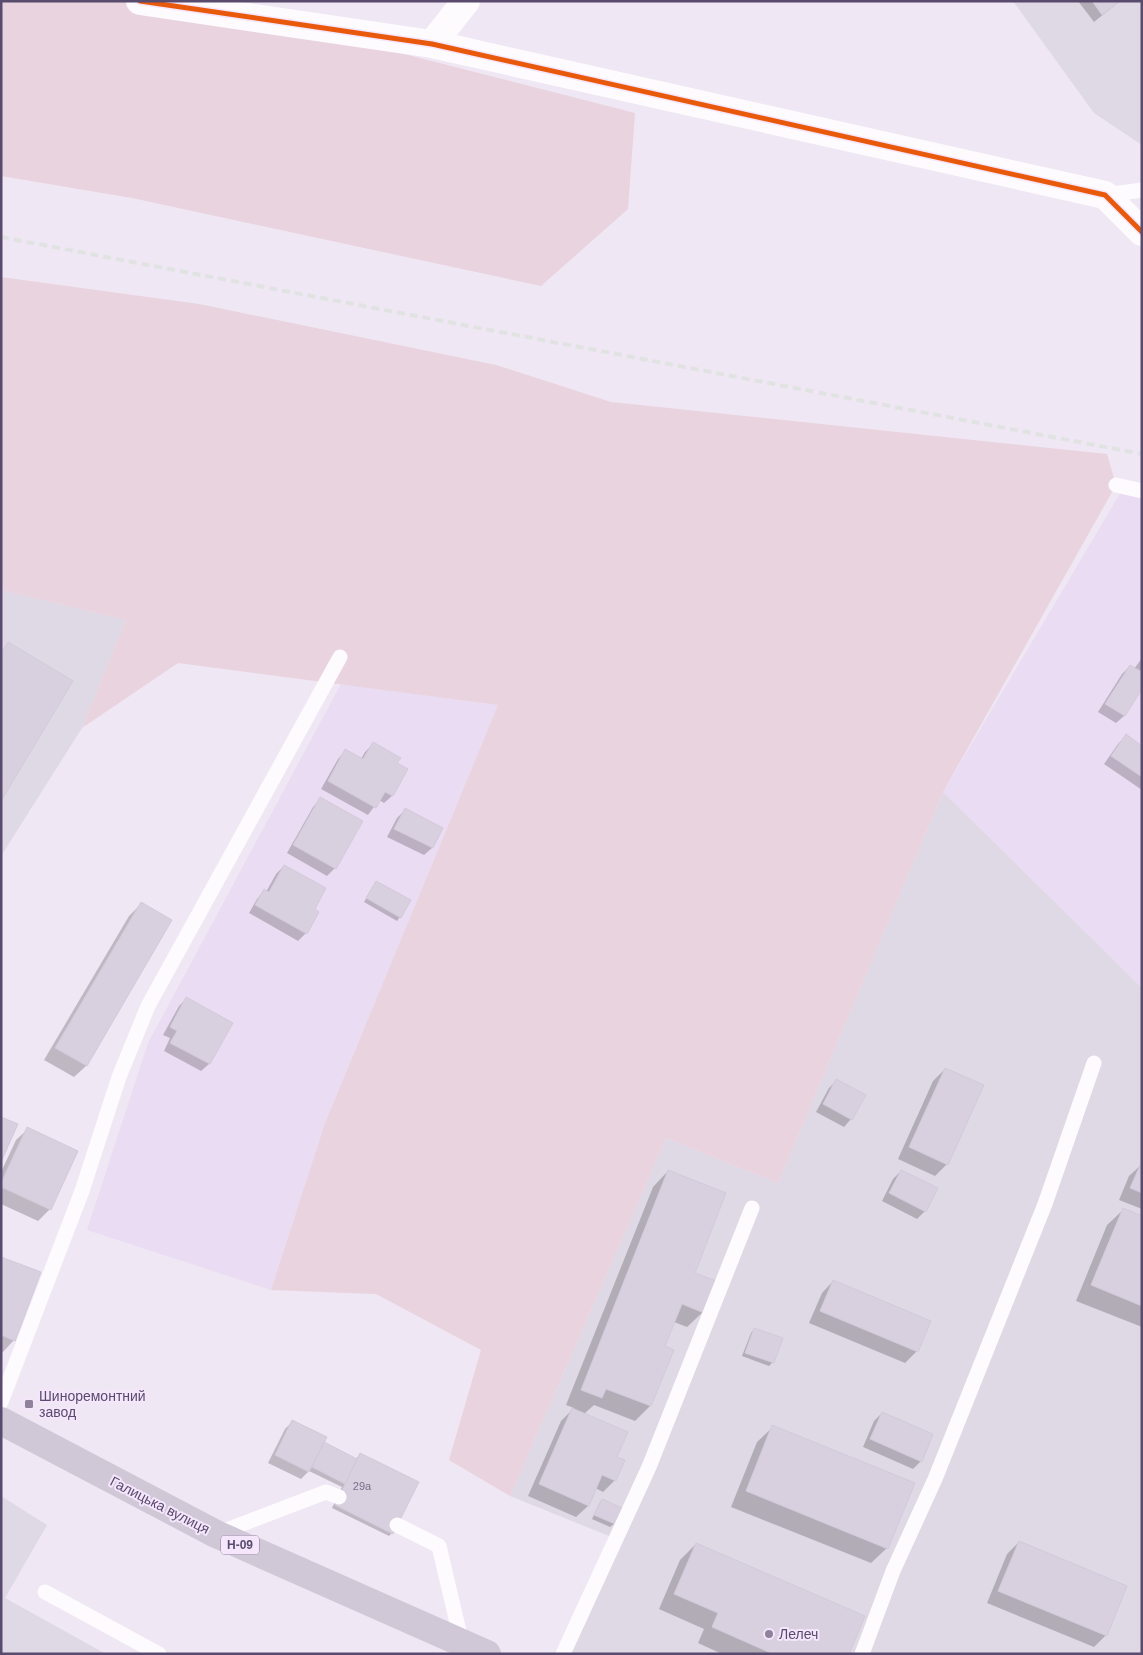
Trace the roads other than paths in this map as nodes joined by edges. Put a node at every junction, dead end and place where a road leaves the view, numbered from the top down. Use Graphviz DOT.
graph roads {
  1 [pos="140,1"];
  2 [pos="466,1"];
  3 [pos="432,44"];
  4 [pos="1142,190"];
  5 [pos="1105,195"];
  6 [pos="1142,232"];
  7 [pos="1116,485"];
  8 [pos="1142,491"];
  9 [pos="340,658"];
  10 [pos="1094,1063"];
  11 [pos="752,1208"];
  12 [pos="1,1402"];
  13 [pos="1,1421"];
  14 [pos="338,1496"];
  15 [pos="397,1525"];
  16 [pos="216,1534"];
  17 [pos="45,1592"];
  18 [pos="475,1649"];
  19 [pos="158,1654"];
  20 [pos="563,1654"];
  21 [pos="862,1654"];
  1 -- 3 [label="street"];
  2 -- 3 [label="street"];
  3 -- 5 [label="street"];
  4 -- 5 [label="lane"];
  5 -- 6 [label="street"];
  7 -- 8 [label="lane"];
  9 -- 12 [label="lane"];
  10 -- 21 [label="lane"];
  11 -- 20 [label="lane"];
  13 -- 16 [label="main road, Галицька вулиця / Н-09"];
  14 -- 16 [label="lane"];
  15 -- 18 [label="lane"];
  16 -- 18 [label="main road, Галицька вулиця / Н-09"];
  17 -- 19 [label="lane"];
}
